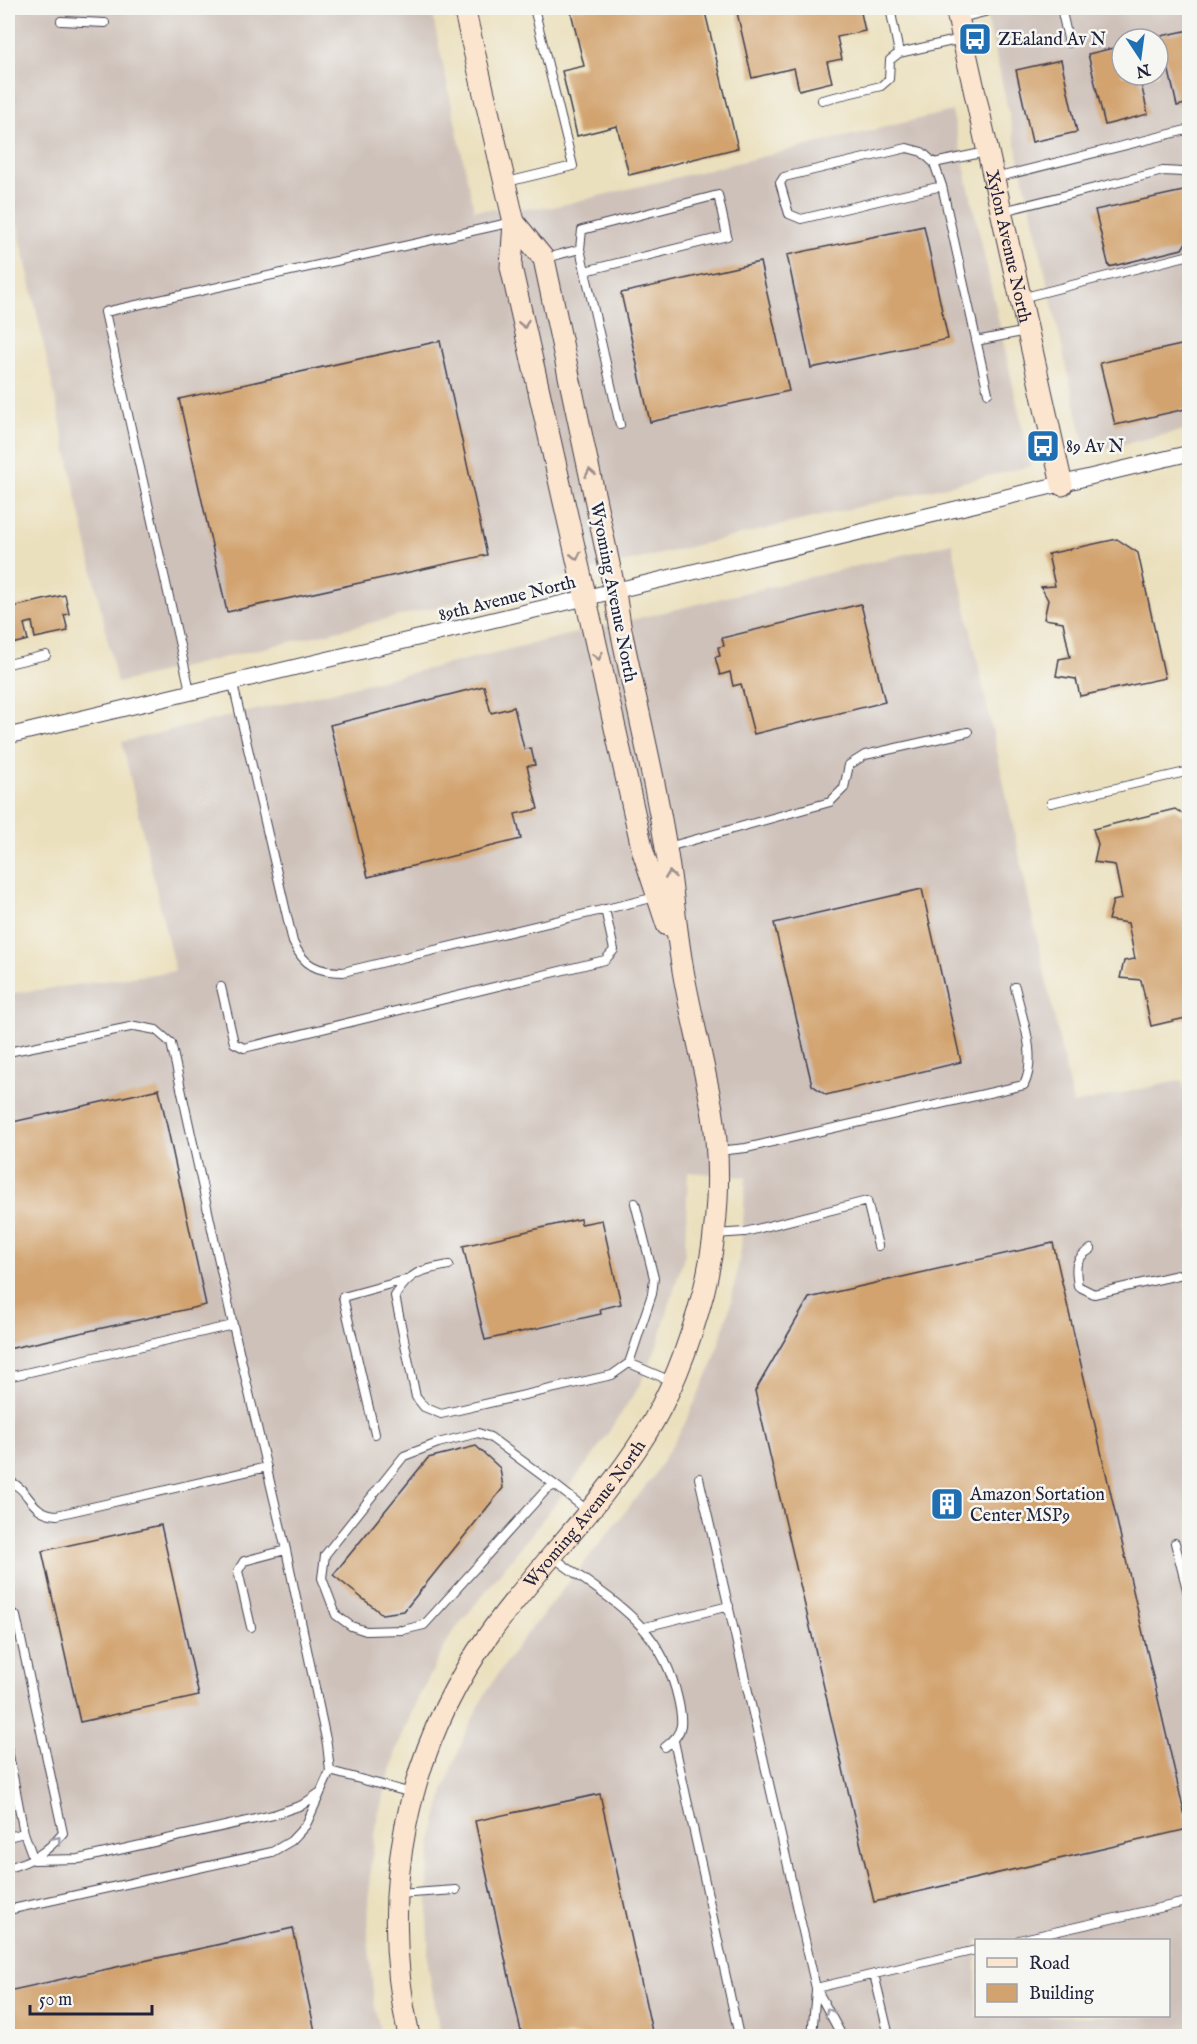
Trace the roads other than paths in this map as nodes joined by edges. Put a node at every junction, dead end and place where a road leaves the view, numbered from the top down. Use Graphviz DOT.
graph roads {
  1 [pos="464,8"];
  2 [pos="534,8"];
  3 [pos="890,8"];
  4 [pos="986,8"];
  5 [pos="1061,8"];
  6 [pos="957,11"];
  7 [pos="61,21"];
  8 [pos="105,23"];
  9 [pos="963,38"];
  10 [pos="1069,43"];
  11 [pos="899,52"];
  12 [pos="822,100"];
  13 [pos="1190,129"];
  14 [pos="987,152"];
  15 [pos="934,163"];
  16 [pos="993,178"];
  17 [pos="1190,178"];
  18 [pos="506,183"];
  19 [pos="942,186"];
  20 [pos="1001,212"];
  21 [pos="514,222"];
  22 [pos="580,249"];
  23 [pos="1190,255"];
  24 [pos="544,259"];
  25 [pos="585,271"];
  26 [pos="1020,298"];
  27 [pos="1027,331"];
  28 [pos="976,340"];
  29 [pos="988,393"];
  30 [pos="620,425"];
  31 [pos="1190,453"];
  32 [pos="1062,485"];
  33 [pos="615,592"];
  34 [pos="586,599"];
  35 [pos="46,655"];
  36 [pos="8,664"];
  37 [pos="233,684"];
  38 [pos="191,695"];
  39 [pos="968,732"];
  40 [pos="8,736"];
  41 [pos="1190,771"];
  42 [pos="1051,803"];
  43 [pos="666,847"];
  44 [pos="657,897"];
  45 [pos="605,909"];
  46 [pos="684,974"];
  47 [pos="221,987"];
  48 [pos="1015,987"];
  49 [pos="8,1052"];
  50 [pos="716,1151"];
  51 [pos="635,1203"];
  52 [pos="714,1234"];
  53 [pos="878,1246"];
  54 [pos="1091,1249"];
  55 [pos="449,1265"];
  56 [pos="1187,1273"];
  57 [pos="405,1280"];
  58 [pos="233,1325"];
  59 [pos="629,1364"];
  60 [pos="8,1377"];
  61 [pos="673,1381"];
  62 [pos="375,1434"];
  63 [pos="267,1467"];
  64 [pos="699,1478"];
  65 [pos="8,1481"];
  66 [pos="555,1485"];
  67 [pos="588,1510"];
  68 [pos="1175,1543"];
  69 [pos="286,1550"];
  70 [pos="552,1556"];
  71 [pos="1190,1601"];
  72 [pos="729,1606"];
  73 [pos="8,1610"];
  74 [pos="251,1627"];
  75 [pos="645,1627"];
  76 [pos="674,1741"];
  77 [pos="665,1747"];
  78 [pos="8,1750"];
  79 [pos="330,1771"];
  80 [pos="320,1792"];
  81 [pos="412,1792"];
  82 [pos="24,1833"];
  83 [pos="8,1837"];
  84 [pos="34,1860"];
  85 [pos="8,1868"];
  86 [pos="456,1890"];
  87 [pos="397,1894"];
  88 [pos="1190,1900"];
  89 [pos="8,1910"];
  90 [pos="1027,1939"];
  91 [pos="975,1950"];
  92 [pos="874,1974"];
  93 [pos="816,1988"];
  94 [pos="841,2036"];
  95 [pos="410,2037"];
  96 [pos="739,2037"];
  97 [pos="812,2037"];
  98 [pos="889,2037"];
  1 -- 18 [label="street, Wyoming Avenue North"];
  2 -- 18 [label="lane"];
  3 -- 11 [label="lane"];
  4 -- 6 [label="street"];
  5 -- 10 [label="lane"];
  6 -- 9 [label="street, Xylon Avenue North"];
  7 -- 8 [label="lane"];
  9 -- 11 [label="lane"];
  9 -- 14 [label="street, Xylon Avenue North"];
  11 -- 12 [label="lane"];
  13 -- 16 [label="lane"];
  14 -- 15 [label="lane"];
  14 -- 16 [label="street, Xylon Avenue North"];
  15 -- 19 [label="lane"];
  15 -- 19 [label="lane"];
  16 -- 20 [label="street, Xylon Avenue North"];
  17 -- 20 [label="lane"];
  18 -- 21 [label="street, Wyoming Avenue North"];
  19 -- 28 [label="lane"];
  20 -- 26 [label="street, Xylon Avenue North"];
  21 -- 24 [label="street, Wyoming Avenue North"];
  21 -- 34 [label="street, Wyoming Avenue North, one-way"];
  21 -- 38 [label="lane"];
  22 -- 24 [label="lane"];
  22 -- 25 [label="lane"];
  22 -- 25 [label="lane"];
  23 -- 26 [label="lane"];
  33 -- 24 [label="street, Wyoming Avenue North, one-way"];
  25 -- 30 [label="lane"];
  26 -- 27 [label="street, Xylon Avenue North"];
  27 -- 28 [label="lane"];
  27 -- 32 [label="street, Xylon Avenue North"];
  28 -- 29 [label="lane"];
  31 -- 32 [label="street, 89th Avenue North"];
  32 -- 33 [label="street, 89th Avenue North"];
  33 -- 34 [label="street, 89th Avenue North"];
  33 -- 43 [label="street, Wyoming Avenue North"];
  34 -- 37 [label="street, 89th Avenue North"];
  34 -- 44 [label="street, Wyoming Avenue North, one-way"];
  35 -- 36 [label="lane"];
  37 -- 38 [label="street, 89th Avenue North"];
  37 -- 45 [label="lane"];
  38 -- 40 [label="street, 89th Avenue North"];
  39 -- 43 [label="lane"];
  41 -- 42 [label="lane"];
  46 -- 43 [label="street, Wyoming Avenue North, one-way"];
  44 -- 45 [label="lane"];
  44 -- 46 [label="street, Wyoming Avenue North"];
  45 -- 47 [label="lane"];
  46 -- 50 [label="street, Wyoming Avenue North"];
  48 -- 50 [label="lane"];
  49 -- 58 [label="lane"];
  50 -- 52 [label="street, Wyoming Avenue North"];
  51 -- 59 [label="lane"];
  52 -- 53 [label="lane"];
  52 -- 61 [label="street, Wyoming Avenue North"];
  54 -- 56 [label="lane"];
  55 -- 57 [label="lane"];
  57 -- 59 [label="lane"];
  57 -- 62 [label="lane"];
  58 -- 60 [label="lane"];
  58 -- 63 [label="lane"];
  59 -- 61 [label="lane"];
  61 -- 67 [label="street, Wyoming Avenue North"];
  63 -- 65 [label="lane"];
  63 -- 69 [label="lane"];
  64 -- 72 [label="lane"];
  66 -- 66 [label="lane"];
  66 -- 67 [label="lane"];
  67 -- 70 [label="street, Wyoming Avenue North"];
  68 -- 71 [label="lane"];
  69 -- 74 [label="lane"];
  69 -- 79 [label="lane"];
  70 -- 75 [label="lane"];
  70 -- 81 [label="street, Wyoming Avenue North"];
  72 -- 75 [label="lane"];
  72 -- 93 [label="lane"];
  84 -- 73 [label="lane, one-way"];
  75 -- 76 [label="lane"];
  76 -- 77 [label="lane"];
  76 -- 96 [label="lane"];
  78 -- 82 [label="lane"];
  79 -- 80 [label="lane"];
  79 -- 81 [label="lane"];
  80 -- 84 [label="lane"];
  80 -- 89 [label="lane"];
  81 -- 87 [label="street, Wyoming Avenue North"];
  82 -- 83 [label="lane"];
  82 -- 84 [label="lane"];
  84 -- 85 [label="lane"];
  86 -- 87 [label="lane"];
  87 -- 95 [label="street, Wyoming Avenue North"];
  88 -- 90 [label="lane"];
  91 -- 92 [label="lane"];
  92 -- 93 [label="lane"];
  92 -- 98 [label="lane"];
  94 -- 93 [label="lane, one-way"];
  93 -- 97 [label="lane"];
}
